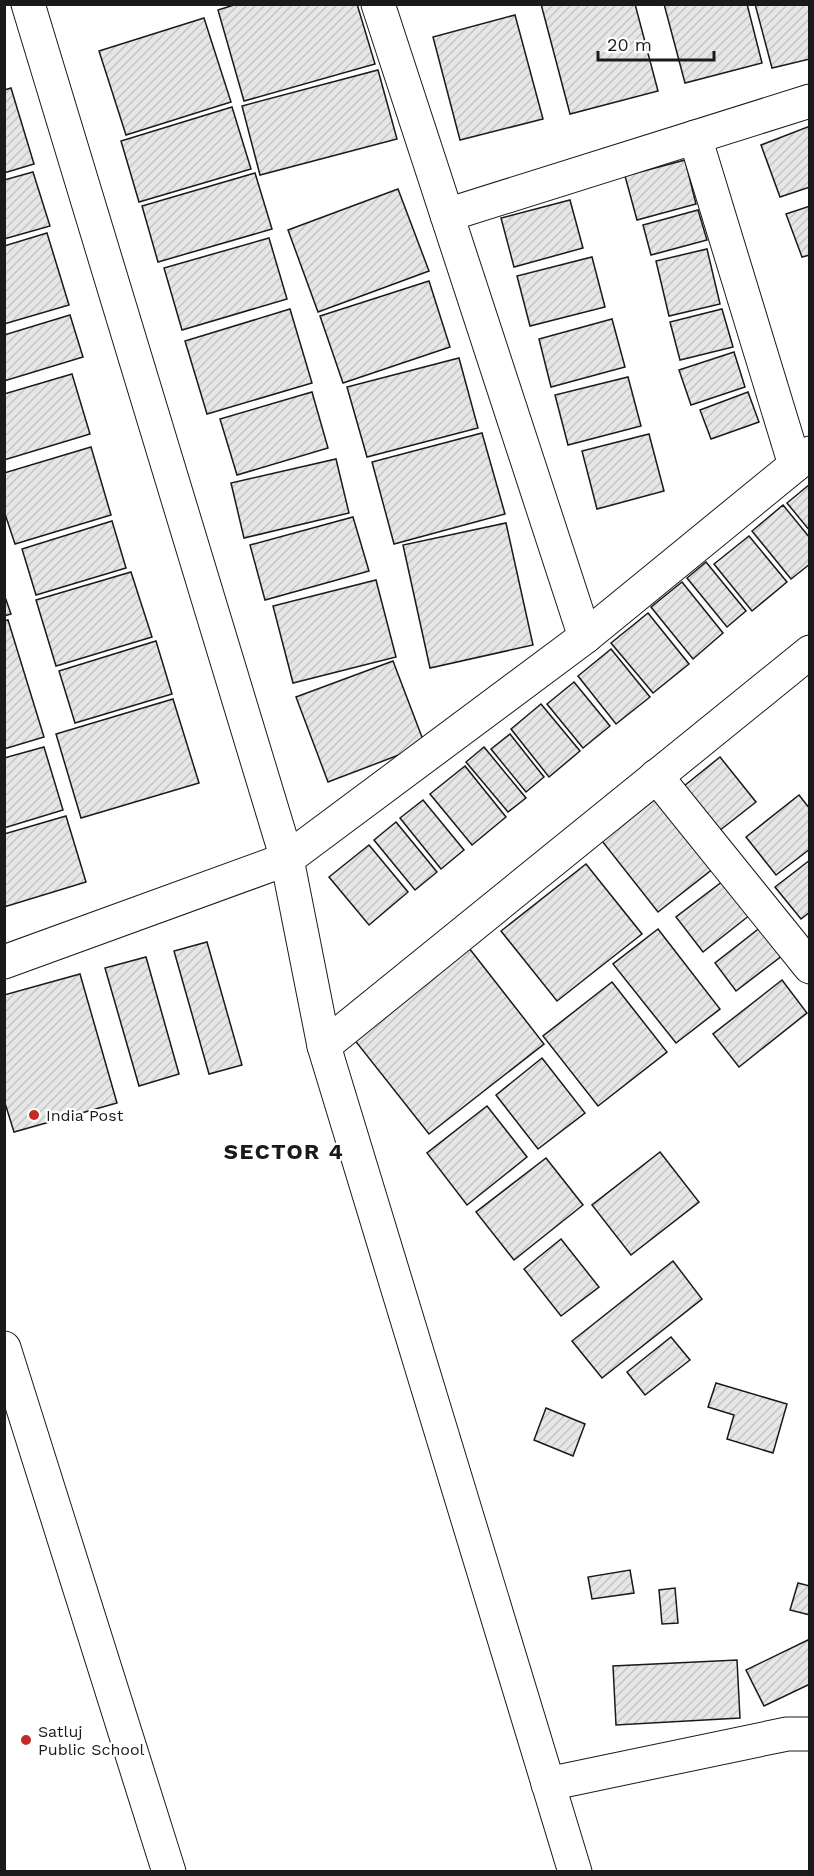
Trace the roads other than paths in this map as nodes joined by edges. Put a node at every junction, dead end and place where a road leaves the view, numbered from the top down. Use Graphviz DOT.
graph roads {
  1 [pos="28,4"];
  2 [pos="378,4"];
  3 [pos="810,101"];
  4 [pos="695,137"];
  5 [pos="447,215"];
  6 [pos="802,459"];
  7 [pos="585,637"];
  8 [pos="810,652"];
  9 [pos="656,776"];
  10 [pos="287,859"];
  11 [pos="4,962"];
  12 [pos="810,967"];
  13 [pos="324,1046"];
  14 [pos="6,1357"];
  15 [pos="810,1734"];
  16 [pos="548,1784"];
  17 [pos="169,1872"];
  18 [pos="574,1872"];
  1 -- 10 [label="street"];
  2 -- 5 [label="street"];
  3 -- 4 [label="street"];
  4 -- 5 [label="street"];
  4 -- 6 [label="street"];
  5 -- 7 [label="street"];
  6 -- 7 [label="street"];
  7 -- 10 [label="street"];
  8 -- 9 [label="street"];
  9 -- 12 [label="street"];
  9 -- 13 [label="street"];
  10 -- 11 [label="street"];
  10 -- 13 [label="street"];
  13 -- 16 [label="street"];
  14 -- 17 [label="street"];
  15 -- 16 [label="street"];
  16 -- 18 [label="street"];
}
